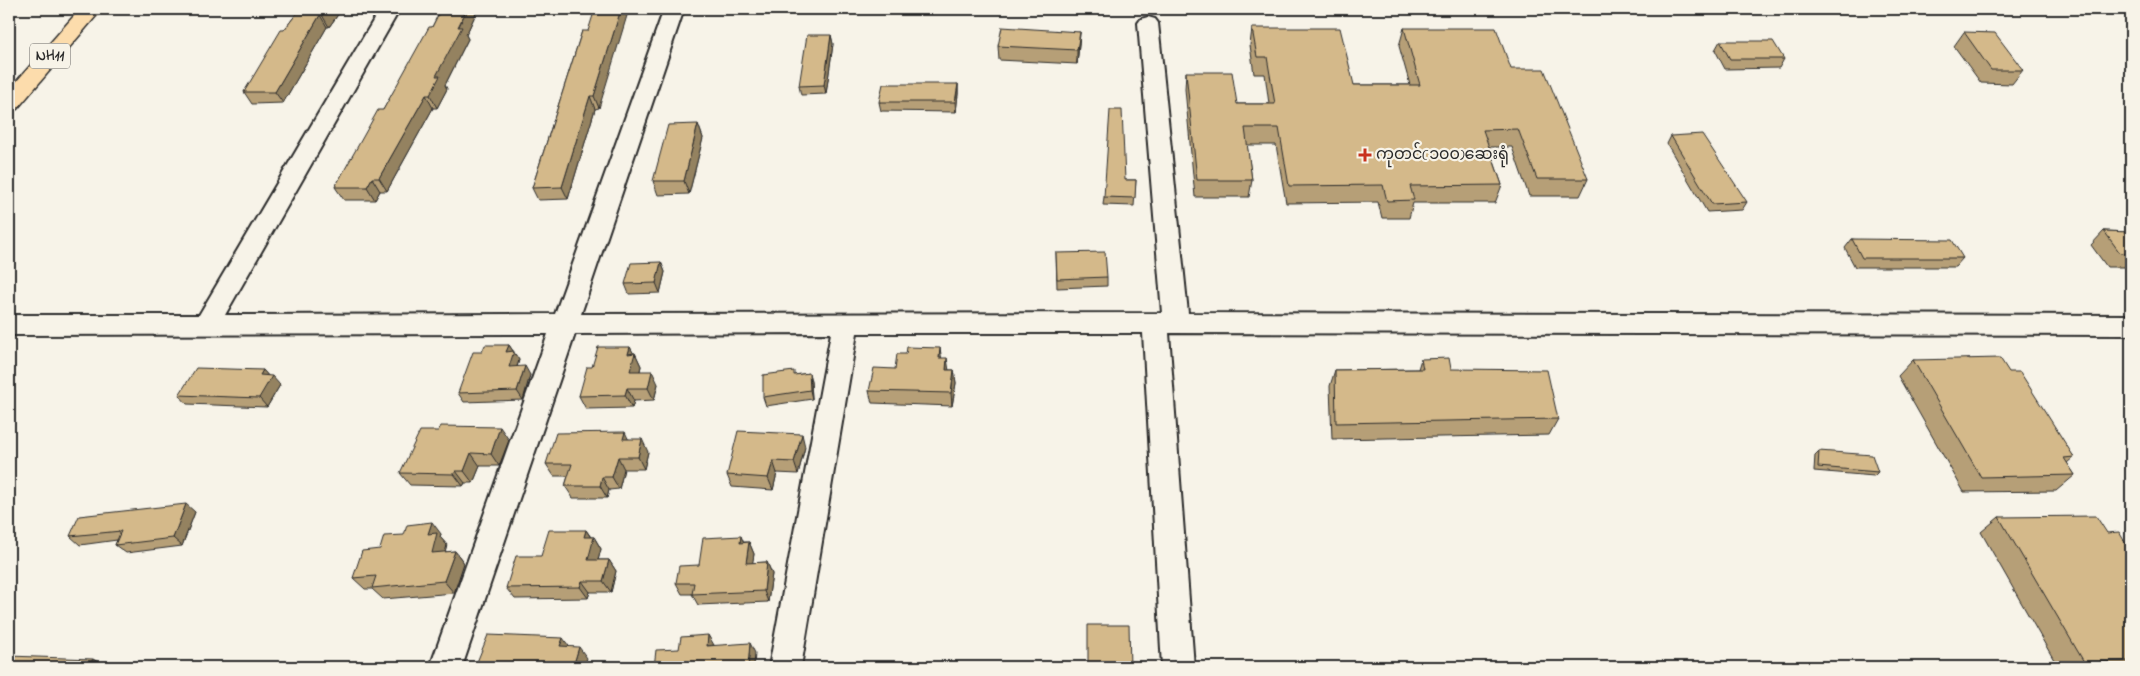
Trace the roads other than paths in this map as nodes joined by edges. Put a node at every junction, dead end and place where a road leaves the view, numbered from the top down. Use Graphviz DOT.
graph roads {
  1 [pos="91,9"];
  2 [pos="390,9"];
  3 [pos="674,9"];
  4 [pos="1148,23"];
  5 [pos="13,93"];
  6 [pos="1165,322"];
  7 [pos="565,324"];
  8 [pos="846,324"];
  9 [pos="9,325"];
  10 [pos="206,325"];
  11 [pos="2131,325"];
  12 [pos="446,667"];
  13 [pos="785,667"];
  14 [pos="1178,667"];
  1 -- 5 [label="highway, NH11"];
  2 -- 10 [label="street"];
  3 -- 7 [label="street"];
  4 -- 6 [label="street"];
  6 -- 8 [label="street"];
  6 -- 11 [label="street"];
  6 -- 14 [label="street"];
  7 -- 8 [label="street"];
  7 -- 10 [label="street"];
  7 -- 12 [label="street"];
  8 -- 13 [label="street"];
  9 -- 10 [label="street"];
}
